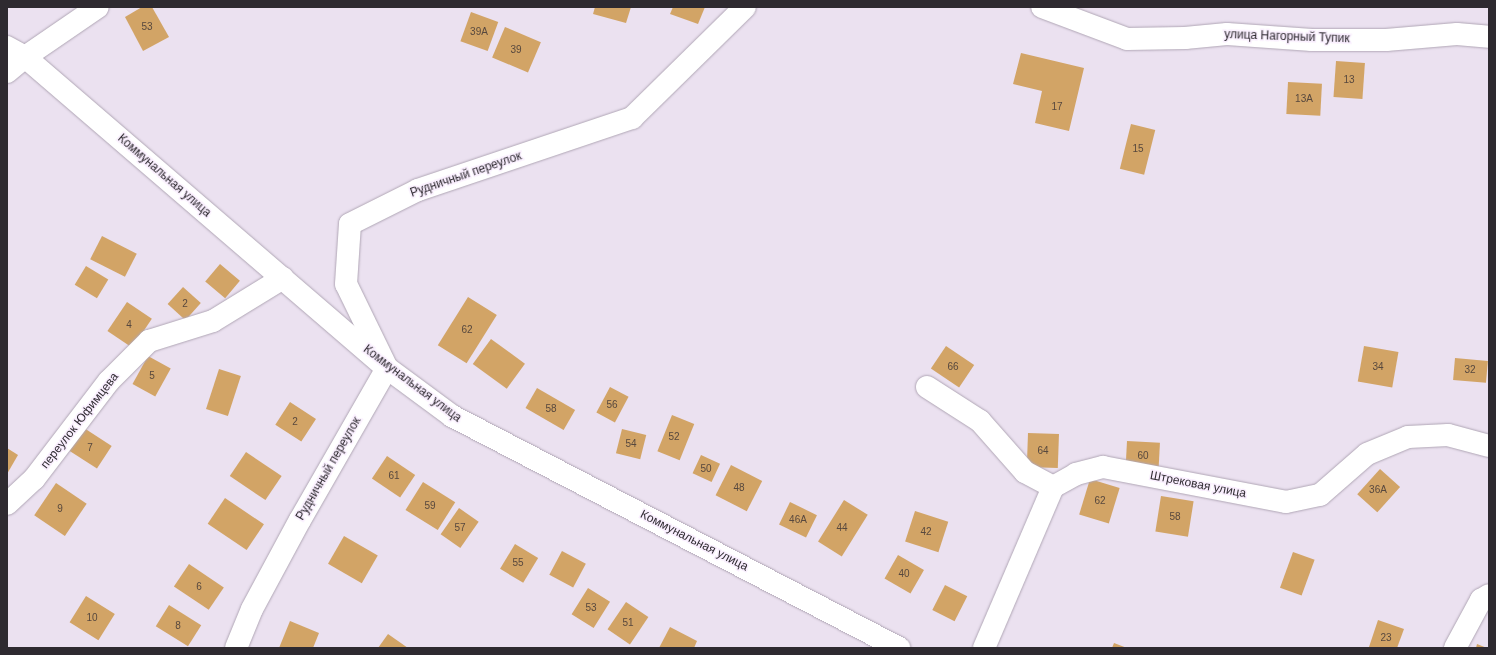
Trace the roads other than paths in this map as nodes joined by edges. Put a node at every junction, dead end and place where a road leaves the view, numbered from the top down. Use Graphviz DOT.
graph roads {
  1 [pos="98,7"];
  2 [pos="745,7"];
  3 [pos="1042,7"];
  4 [pos="1489,37"];
  5 [pos="16,52"];
  6 [pos="7,72"];
  7 [pos="283,278"];
  8 [pos="387,368"];
  9 [pos="926,387"];
  10 [pos="1489,446"];
  11 [pos="1053,487"];
  12 [pos="7,504"];
  13 [pos="1489,595"];
  14 [pos="238,648"];
  15 [pos="899,648"];
  16 [pos="984,648"];
  17 [pos="1455,648"];
  1 -- 5 [label="street"];
  2 -- 8 [label="street, Рудничный переулок"];
  3 -- 4 [label="street, улица Нагорный Тупик"];
  5 -- 6 [label="street"];
  5 -- 7 [label="street, Коммунальная улица"];
  7 -- 8 [label="street, Коммунальная улица"];
  7 -- 12 [label="street, переулок Юфимцева"];
  8 -- 14 [label="street, Рудничный переулок"];
  8 -- 15 [label="street, Коммунальная улица"];
  9 -- 11 [label="street"];
  10 -- 11 [label="street, Штрековая улица"];
  11 -- 16 [label="street"];
  13 -- 17 [label="street"];
}
